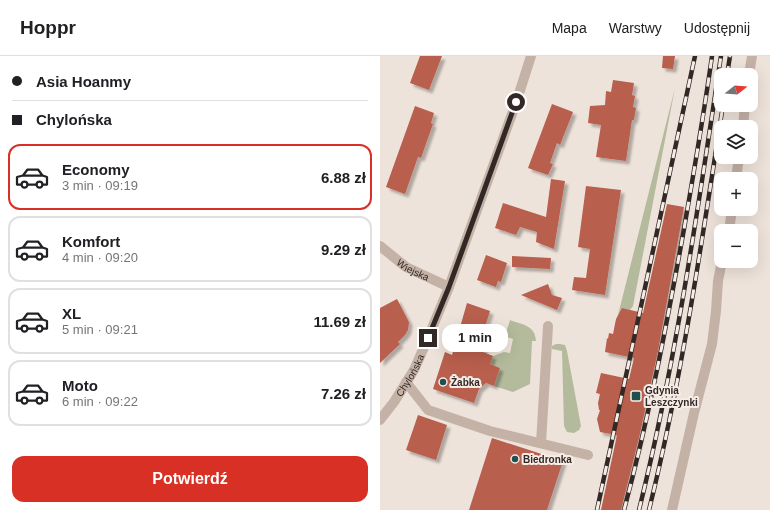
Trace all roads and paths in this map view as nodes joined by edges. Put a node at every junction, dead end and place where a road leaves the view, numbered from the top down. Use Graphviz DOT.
graph roads {
  1 [pos="531,56"];
  2 [pos="752,56"];
  3 [pos="750,68"];
  4 [pos="380,246"];
  5 [pos="721,268"];
  6 [pos="449,287"];
  7 [pos="548,326"];
  8 [pos="406,382"];
  9 [pos="380,420"];
  10 [pos="541,443"];
  11 [pos="588,455"];
  12 [pos="672,510"];
  1 -- 6 [label="street, Chylońska"];
  2 -- 3 [label="street"];
  4 -- 6 [label="street, Wiejska"];
  5 -- 12 [label="street"];
  6 -- 8 [label="street, Chylońska"];
  7 -- 10 [label="street"];
  8 -- 9 [label="street, Chylońska"];
  8 -- 10 [label="street"];
  10 -- 11 [label="street"];
}
